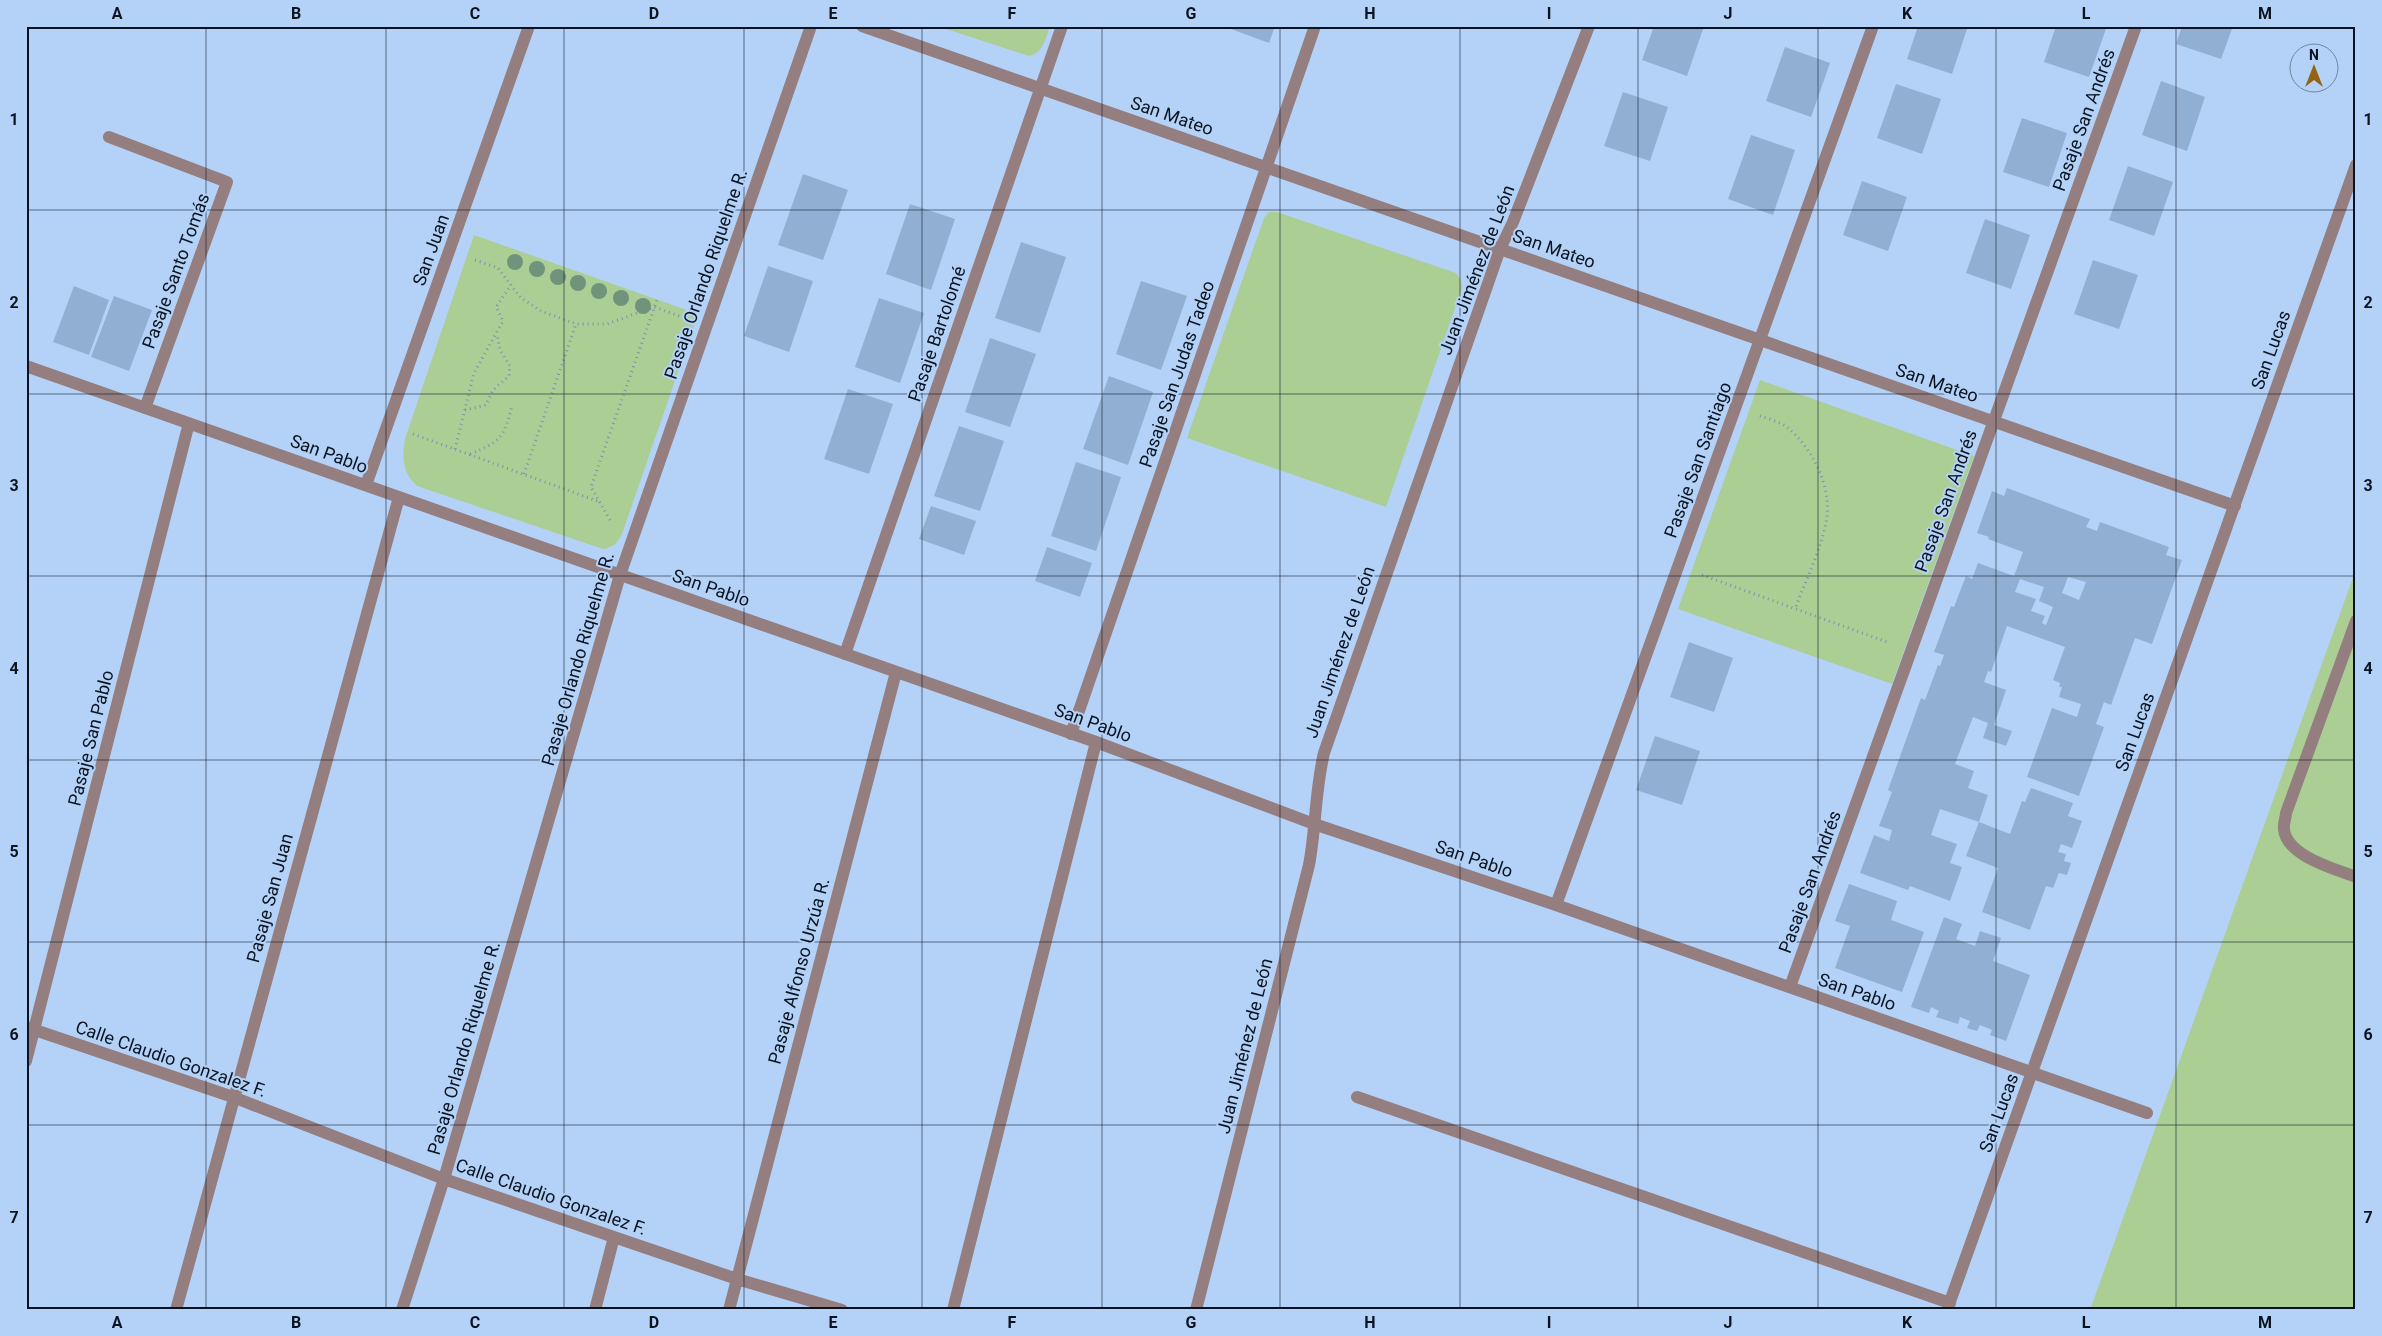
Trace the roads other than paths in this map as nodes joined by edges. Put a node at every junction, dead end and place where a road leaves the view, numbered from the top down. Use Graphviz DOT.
graph roads {
  1 [pos="529,26"];
  2 [pos="811,26"];
  3 [pos="862,26"];
  4 [pos="1062,26"];
  5 [pos="1315,26"];
  6 [pos="1589,26"];
  7 [pos="1873,26"];
  8 [pos="2136,26"];
  9 [pos="1041,89"];
  10 [pos="109,137"];
  11 [pos="2356,165"];
  12 [pos="1266,167"];
  13 [pos="1500,249"];
  14 [pos="1760,340"];
  15 [pos="26,366"];
  16 [pos="145,408"];
  17 [pos="1994,421"];
  18 [pos="190,423"];
  19 [pos="366,485"];
  20 [pos="399,497"];
  21 [pos="2235,506"];
  22 [pos="620,575"];
  23 [pos="2356,621"];
  24 [pos="846,654"];
  25 [pos="896,672"];
  26 [pos="1071,734"];
  27 [pos="1096,742"];
  28 [pos="1314,824"];
  29 [pos="2356,877"];
  30 [pos="1556,905"];
  31 [pos="1790,987"];
  32 [pos="30,1029"];
  33 [pos="26,1061"];
  34 [pos="2032,1073"];
  35 [pos="233,1097"];
  36 [pos="1357,1097"];
  37 [pos="2147,1113"];
  38 [pos="444,1179"];
  39 [pos="614,1237"];
  40 [pos="737,1279"];
  41 [pos="1949,1306"];
  42 [pos="176,1310"];
  43 [pos="402,1310"];
  44 [pos="595,1310"];
  45 [pos="729,1310"];
  46 [pos="842,1310"];
  47 [pos="953,1310"];
  48 [pos="1196,1310"];
  1 -- 19 [label="street, San Juan"];
  2 -- 22 [label="street, Pasaje Orlando Riquelme R."];
  3 -- 9 [label="street, San Mateo"];
  4 -- 9 [label="street, Pasaje Bartolomé"];
  5 -- 12 [label="street, Pasaje San Judas Tadeo"];
  6 -- 13 [label="street, Juan Jiménez de León"];
  7 -- 14 [label="street, Pasaje San Santiago"];
  8 -- 17 [label="street, Pasaje San Andrés"];
  9 -- 12 [label="street, San Mateo"];
  9 -- 24 [label="street, Pasaje Bartolomé"];
  10 -- 16 [label="street, Pasaje Santo Tomás"];
  11 -- 21 [label="street, San Lucas"];
  12 -- 13 [label="street, San Mateo"];
  12 -- 26 [label="street, Pasaje San Judas Tadeo"];
  13 -- 14 [label="street, San Mateo"];
  13 -- 28 [label="street, Juan Jiménez de León"];
  14 -- 17 [label="street, San Mateo"];
  14 -- 30 [label="street, Pasaje San Santiago"];
  15 -- 16 [label="street, San Pablo"];
  16 -- 18 [label="street, San Pablo"];
  17 -- 21 [label="street, San Mateo"];
  17 -- 31 [label="street, Pasaje San Andrés"];
  18 -- 19 [label="street, San Pablo"];
  18 -- 32 [label="street, Pasaje San Pablo"];
  19 -- 20 [label="street, San Pablo"];
  20 -- 22 [label="street, San Pablo"];
  20 -- 35 [label="street, Pasaje San Juan"];
  21 -- 34 [label="street, San Lucas"];
  22 -- 24 [label="street, San Pablo"];
  22 -- 38 [label="street, Pasaje Orlando Riquelme R."];
  23 -- 29 [label="street"];
  24 -- 25 [label="street, San Pablo"];
  25 -- 26 [label="street, San Pablo"];
  25 -- 40 [label="street, Pasaje Alfonso Urzúa R."];
  26 -- 27 [label="street, San Pablo"];
  27 -- 28 [label="street, San Pablo"];
  27 -- 47 [label="street"];
  28 -- 30 [label="street, San Pablo"];
  28 -- 48 [label="street, Juan Jiménez de León"];
  30 -- 31 [label="street, San Pablo"];
  31 -- 34 [label="street, San Pablo"];
  32 -- 33 [label="street, Pasaje San Pablo"];
  32 -- 35 [label="street, Calle Claudio Gonzalez F."];
  34 -- 37 [label="street, San Pablo"];
  34 -- 41 [label="street, San Lucas"];
  35 -- 38 [label="street, Calle Claudio Gonzalez F."];
  35 -- 42 [label="street, Pasaje San Juan"];
  36 -- 41 [label="street"];
  38 -- 39 [label="street, Calle Claudio Gonzalez F."];
  38 -- 43 [label="street, Pasaje Orlando Riquelme R."];
  39 -- 40 [label="street, Calle Claudio Gonzalez F."];
  39 -- 44 [label="street"];
  40 -- 45 [label="street, Pasaje Alfonso Urzúa R."];
  40 -- 46 [label="street, Calle Claudio Gonzalez F."];
}
